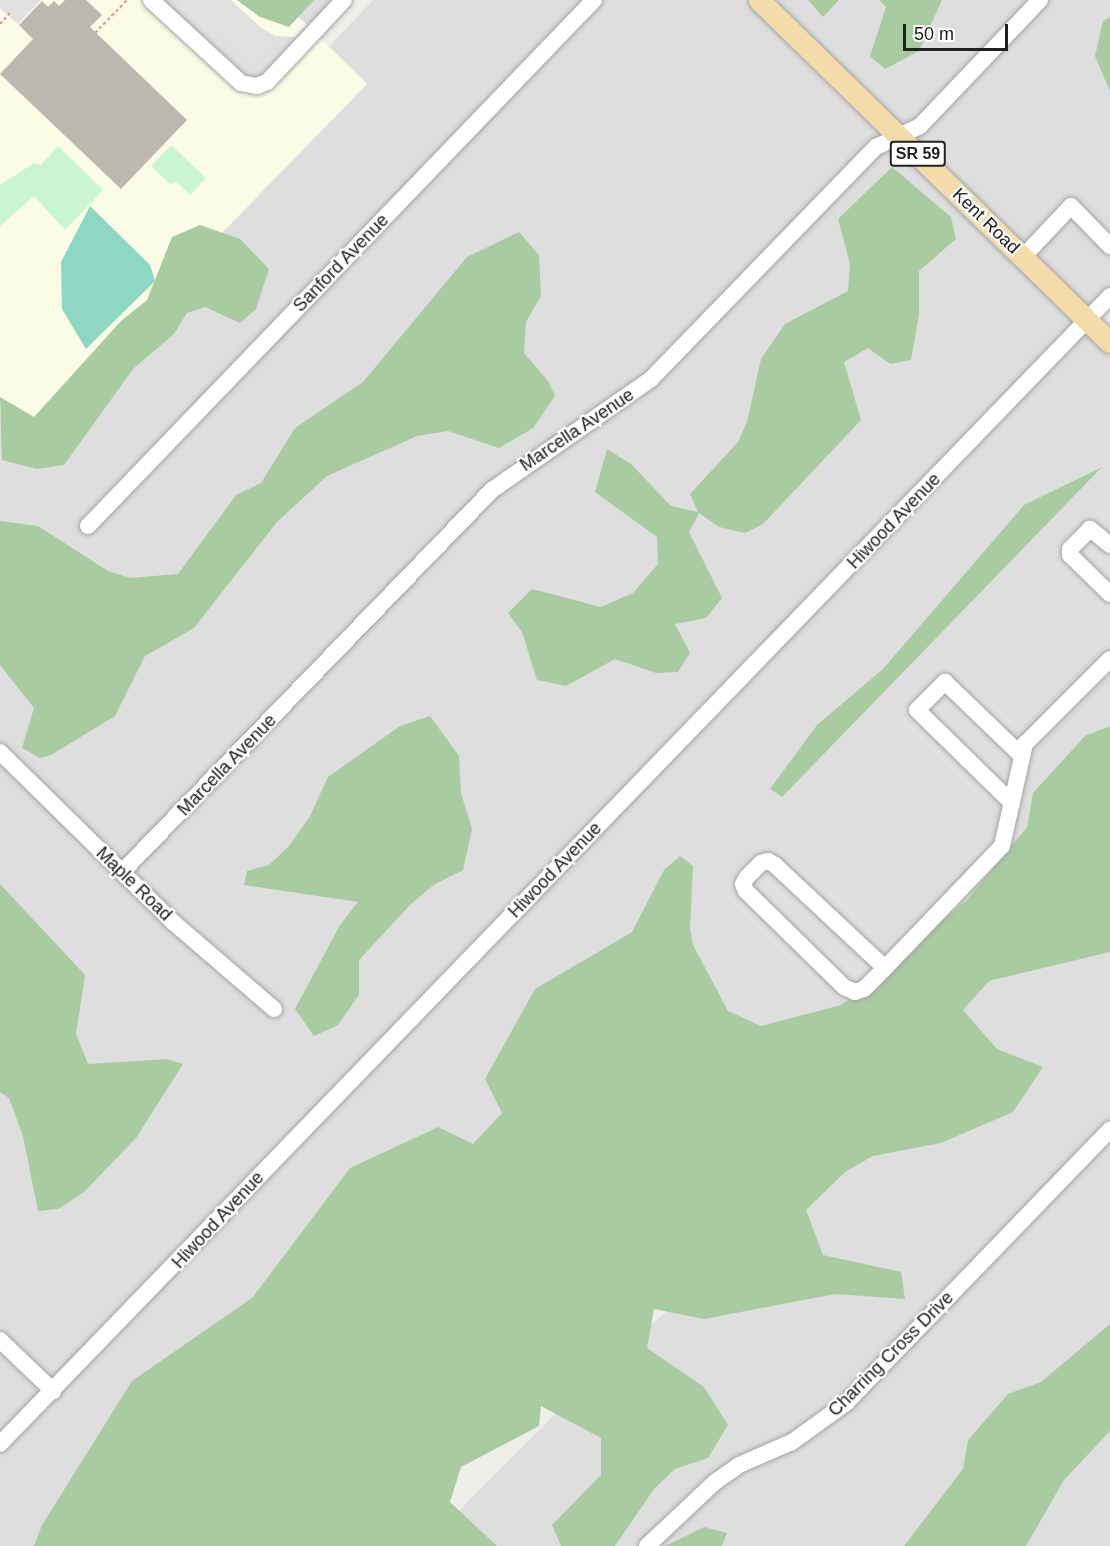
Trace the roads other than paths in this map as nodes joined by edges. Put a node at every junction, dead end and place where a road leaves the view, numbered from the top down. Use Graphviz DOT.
graph roads {
  1 [pos="152,0"];
  2 [pos="344,0"];
  3 [pos="594,0"];
  4 [pos="759,0"];
  5 [pos="1040,0"];
  6 [pos="900,136"];
  7 [pos="1110,246"];
  8 [pos="1023,256"];
  9 [pos="1110,296"];
  10 [pos="1087,320"];
  11 [pos="1110,342"];
  12 [pos="88,526"];
  13 [pos="1110,545"];
  14 [pos="1110,594"];
  15 [pos="1110,659"];
  16 [pos="0,752"];
  17 [pos="1022,756"];
  18 [pos="1012,803"];
  19 [pos="122,872"];
  20 [pos="885,968"];
  21 [pos="274,1009"];
  22 [pos="1110,1130"];
  23 [pos="0,1340"];
  24 [pos="53,1391"];
  25 [pos="0,1444"];
  26 [pos="647,1546"];
  1 -- 2 [label="street"];
  3 -- 12 [label="street, Sanford Avenue"];
  4 -- 6 [label="main road, Kent Road / SR 59"];
  5 -- 6 [label="street, Marcella Avenue"];
  6 -- 8 [label="main road, Kent Road / SR 59"];
  6 -- 19 [label="street, Marcella Avenue"];
  7 -- 8 [label="street"];
  8 -- 10 [label="main road, Kent Road / SR 59"];
  9 -- 10 [label="street, Hiwood Avenue"];
  10 -- 11 [label="main road, Kent Road / SR 59"];
  10 -- 24 [label="street, Hiwood Avenue"];
  13 -- 14 [label="street"];
  15 -- 17 [label="street"];
  16 -- 19 [label="street, Maple Road"];
  17 -- 18 [label="street"];
  17 -- 18 [label="street"];
  18 -- 20 [label="street"];
  19 -- 21 [label="street, Maple Road"];
  20 -- 20 [label="street"];
  22 -- 26 [label="street, Charring Cross Drive"];
  23 -- 24 [label="street"];
  24 -- 25 [label="street, Hiwood Avenue"];
}
